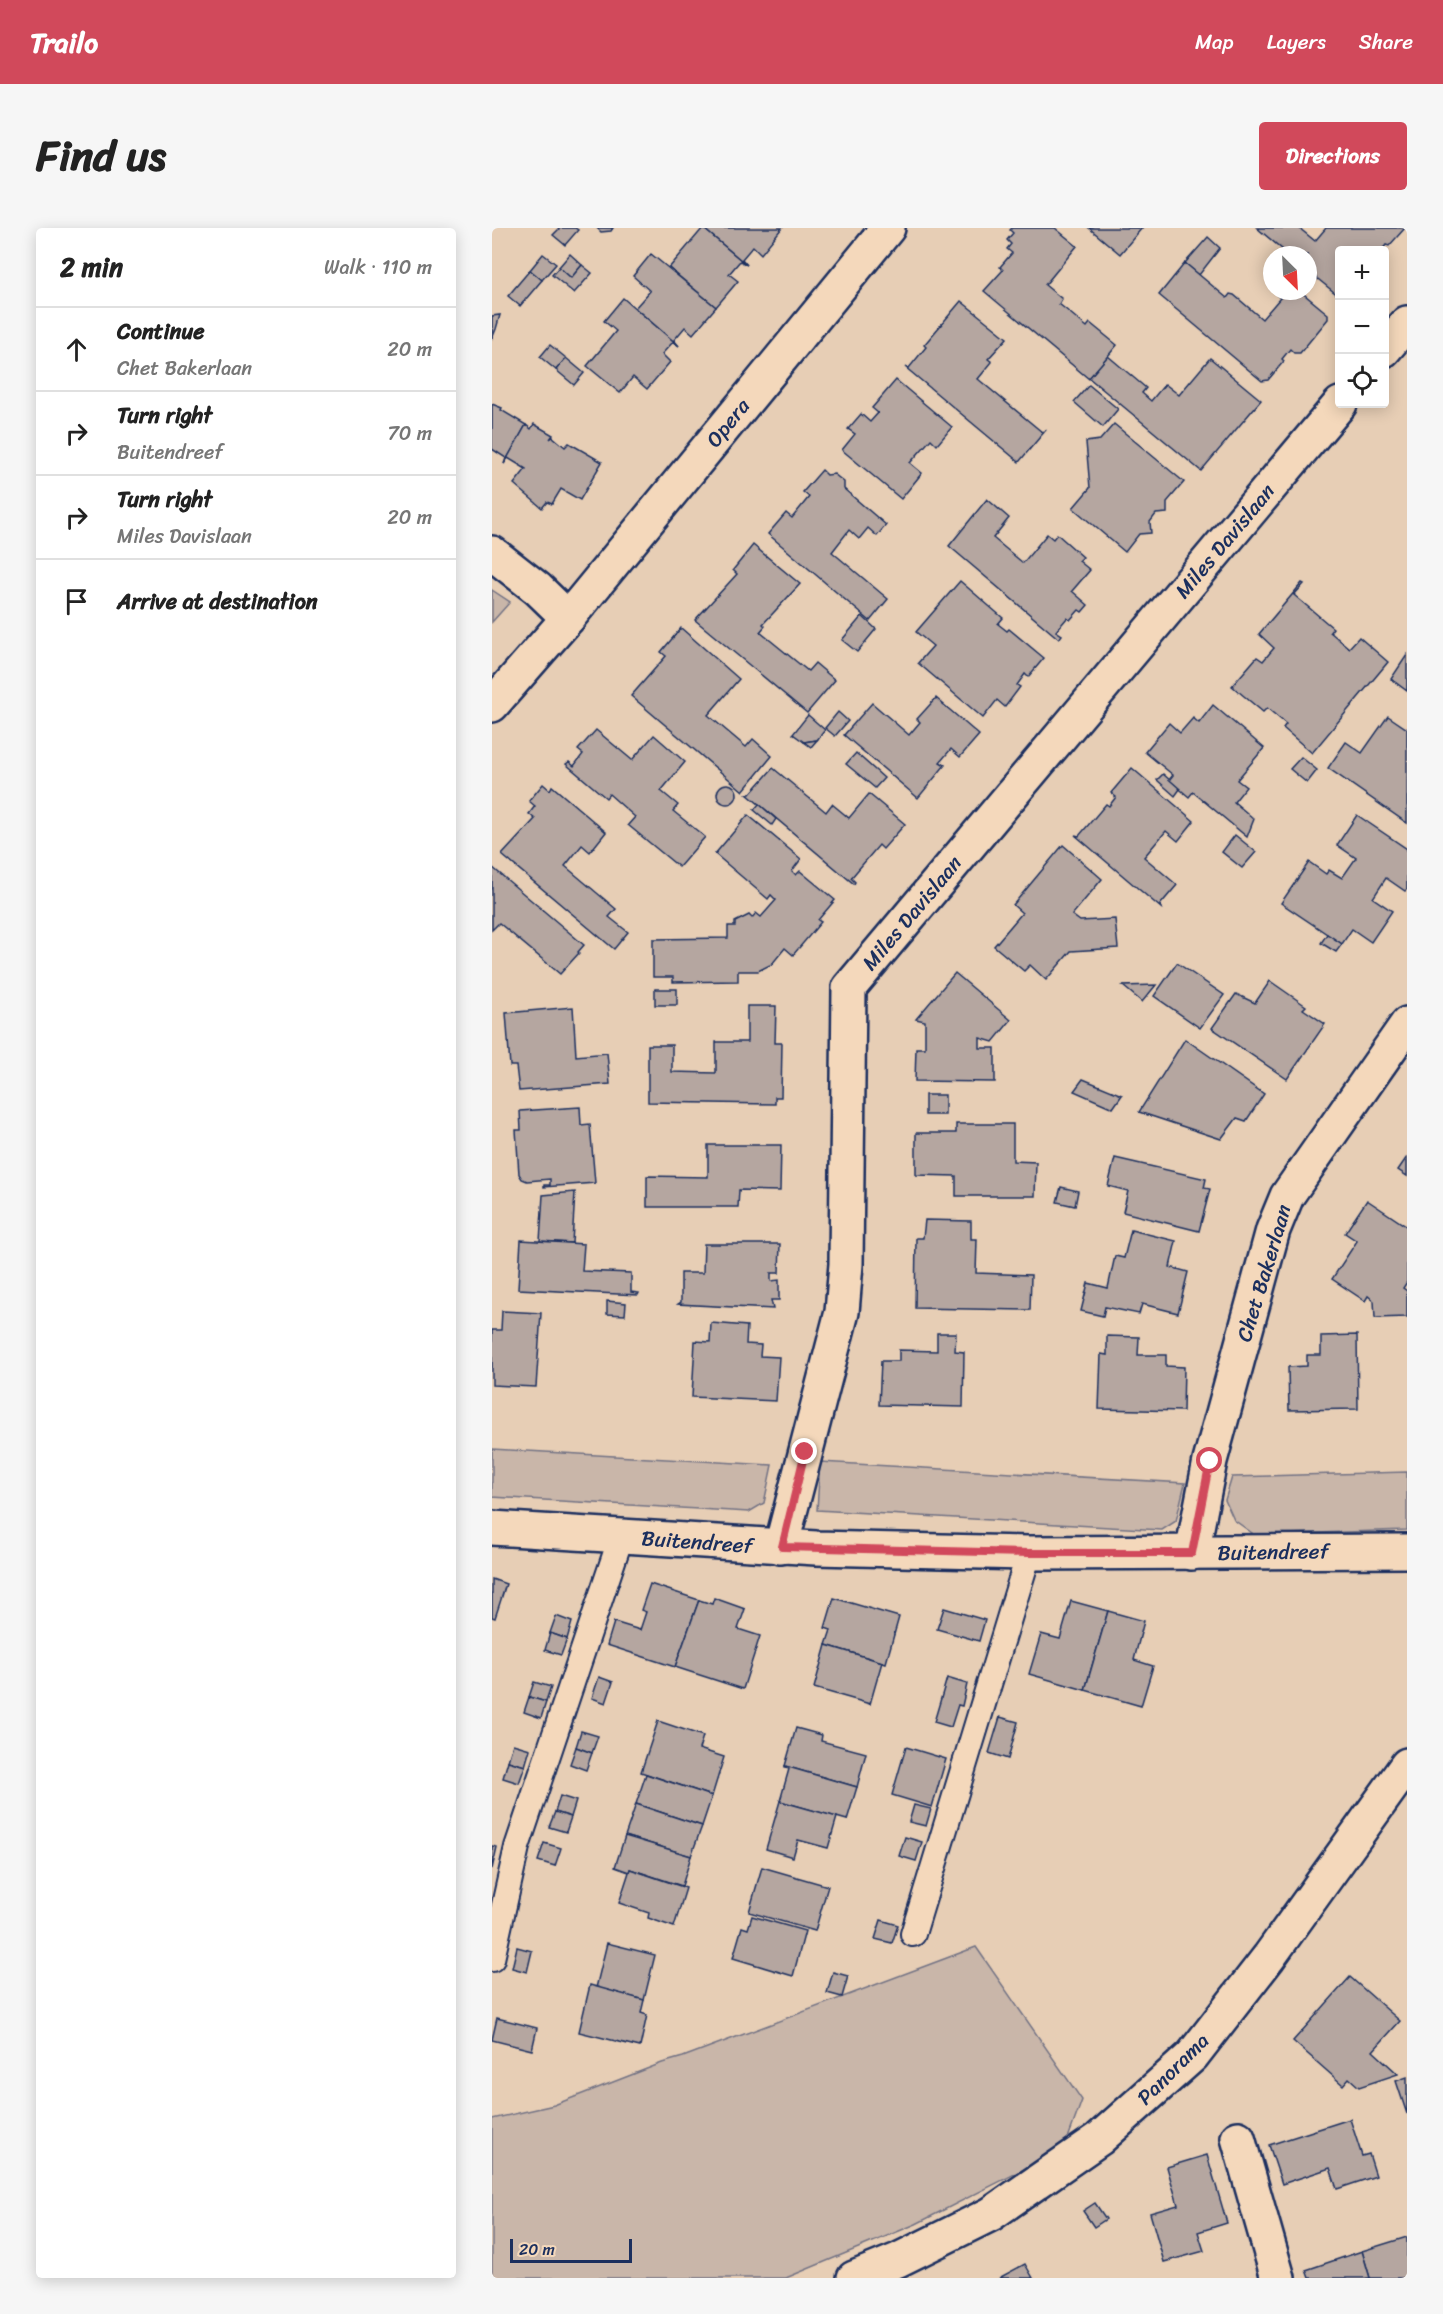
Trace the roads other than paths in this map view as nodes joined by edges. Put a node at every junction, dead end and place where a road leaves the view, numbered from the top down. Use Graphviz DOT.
graph roads {
  1 [pos="888,228"];
  2 [pos="1407,323"];
  3 [pos="1389,344"];
  4 [pos="1337,408"];
  5 [pos="492,554"];
  6 [pos="568,618"];
  7 [pos="492,705"];
  8 [pos="1407,1024"];
  9 [pos="492,1528"];
  10 [pos="621,1537"];
  11 [pos="782,1547"];
  12 [pos="1407,1551"];
  13 [pos="1029,1553"];
  14 [pos="1192,1553"];
  15 [pos="1407,1765"];
  16 [pos="913,1934"];
  17 [pos="492,1959"];
  18 [pos="1238,2138"];
  19 [pos="854,2278"];
  20 [pos="1278,2278"];
  1 -- 6 [label="street, Opera"];
  2 -- 3 [label="street"];
  4 -- 11 [label="street, Miles Davislaan"];
  5 -- 6 [label="street"];
  6 -- 7 [label="street, Opera"];
  8 -- 14 [label="street, Chet Bakerlaan"];
  9 -- 10 [label="street, Buitendreef"];
  10 -- 11 [label="street, Buitendreef"];
  10 -- 17 [label="lane"];
  11 -- 13 [label="street, Buitendreef"];
  12 -- 14 [label="street, Buitendreef"];
  13 -- 14 [label="street, Buitendreef"];
  13 -- 16 [label="lane"];
  15 -- 19 [label="street, Panorama"];
  18 -- 20 [label="street"];
}
